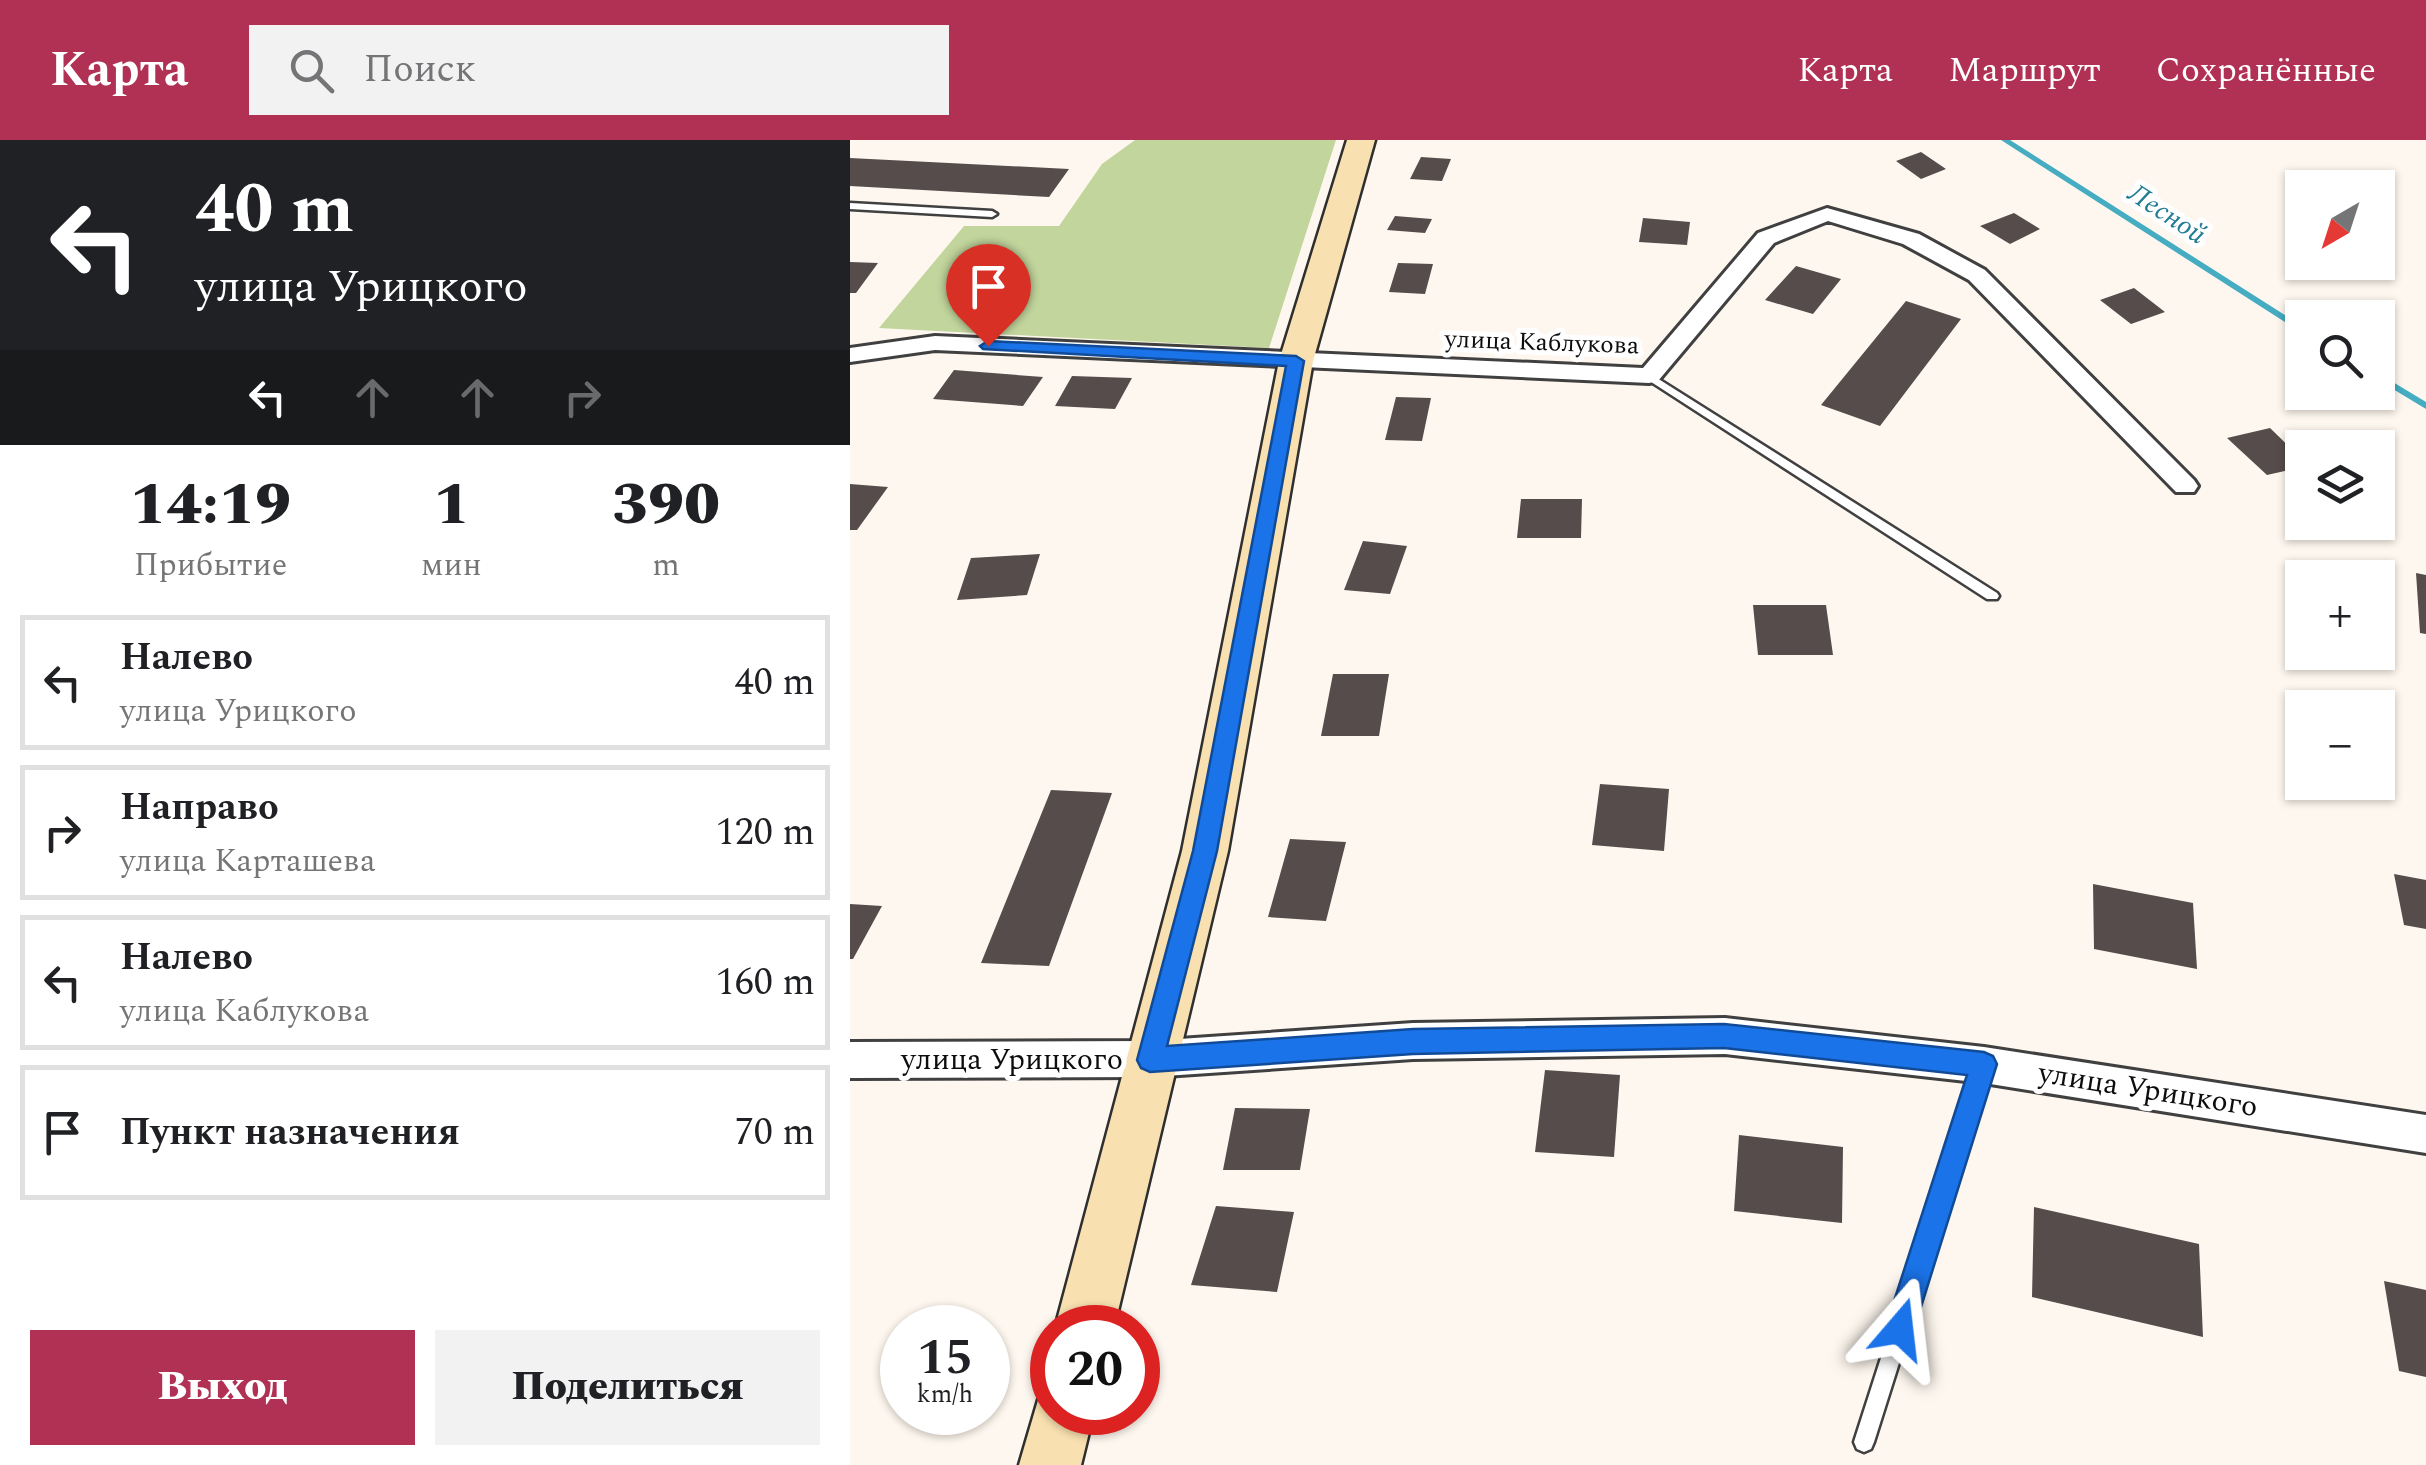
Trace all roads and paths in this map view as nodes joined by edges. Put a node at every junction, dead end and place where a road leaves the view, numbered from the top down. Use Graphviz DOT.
graph roads {
  1 [pos="1361,140"];
  2 [pos="850,206"];
  3 [pos="992,214"];
  4 [pos="850,356"];
  5 [pos="1296,361"];
  6 [pos="1649,376"];
  7 [pos="2186,486"];
  8 [pos="1992,596"];
  9 [pos="850,1060"];
  10 [pos="1150,1060"];
  11 [pos="1984,1064"];
  12 [pos="2426,1134"];
  13 [pos="1090,1305"];
  14 [pos="1057,1435"];
  15 [pos="1864,1442"];
  16 [pos="1050,1465"];
  1 -- 5 [label="main road"];
  2 -- 3 [label="lane"];
  4 -- 5 [label="street, улица Каблукова"];
  5 -- 6 [label="street, улица Каблукова"];
  5 -- 10 [label="main road"];
  6 -- 7 [label="street, улица Каблукова"];
  6 -- 8 [label="lane"];
  9 -- 10 [label="street, улица Урицкого"];
  10 -- 11 [label="street, улица Урицкого"];
  10 -- 13 [label="main road"];
  11 -- 12 [label="street, улица Урицкого"];
  11 -- 15 [label="lane"];
  14 -- 16 [label="main road"];
}
